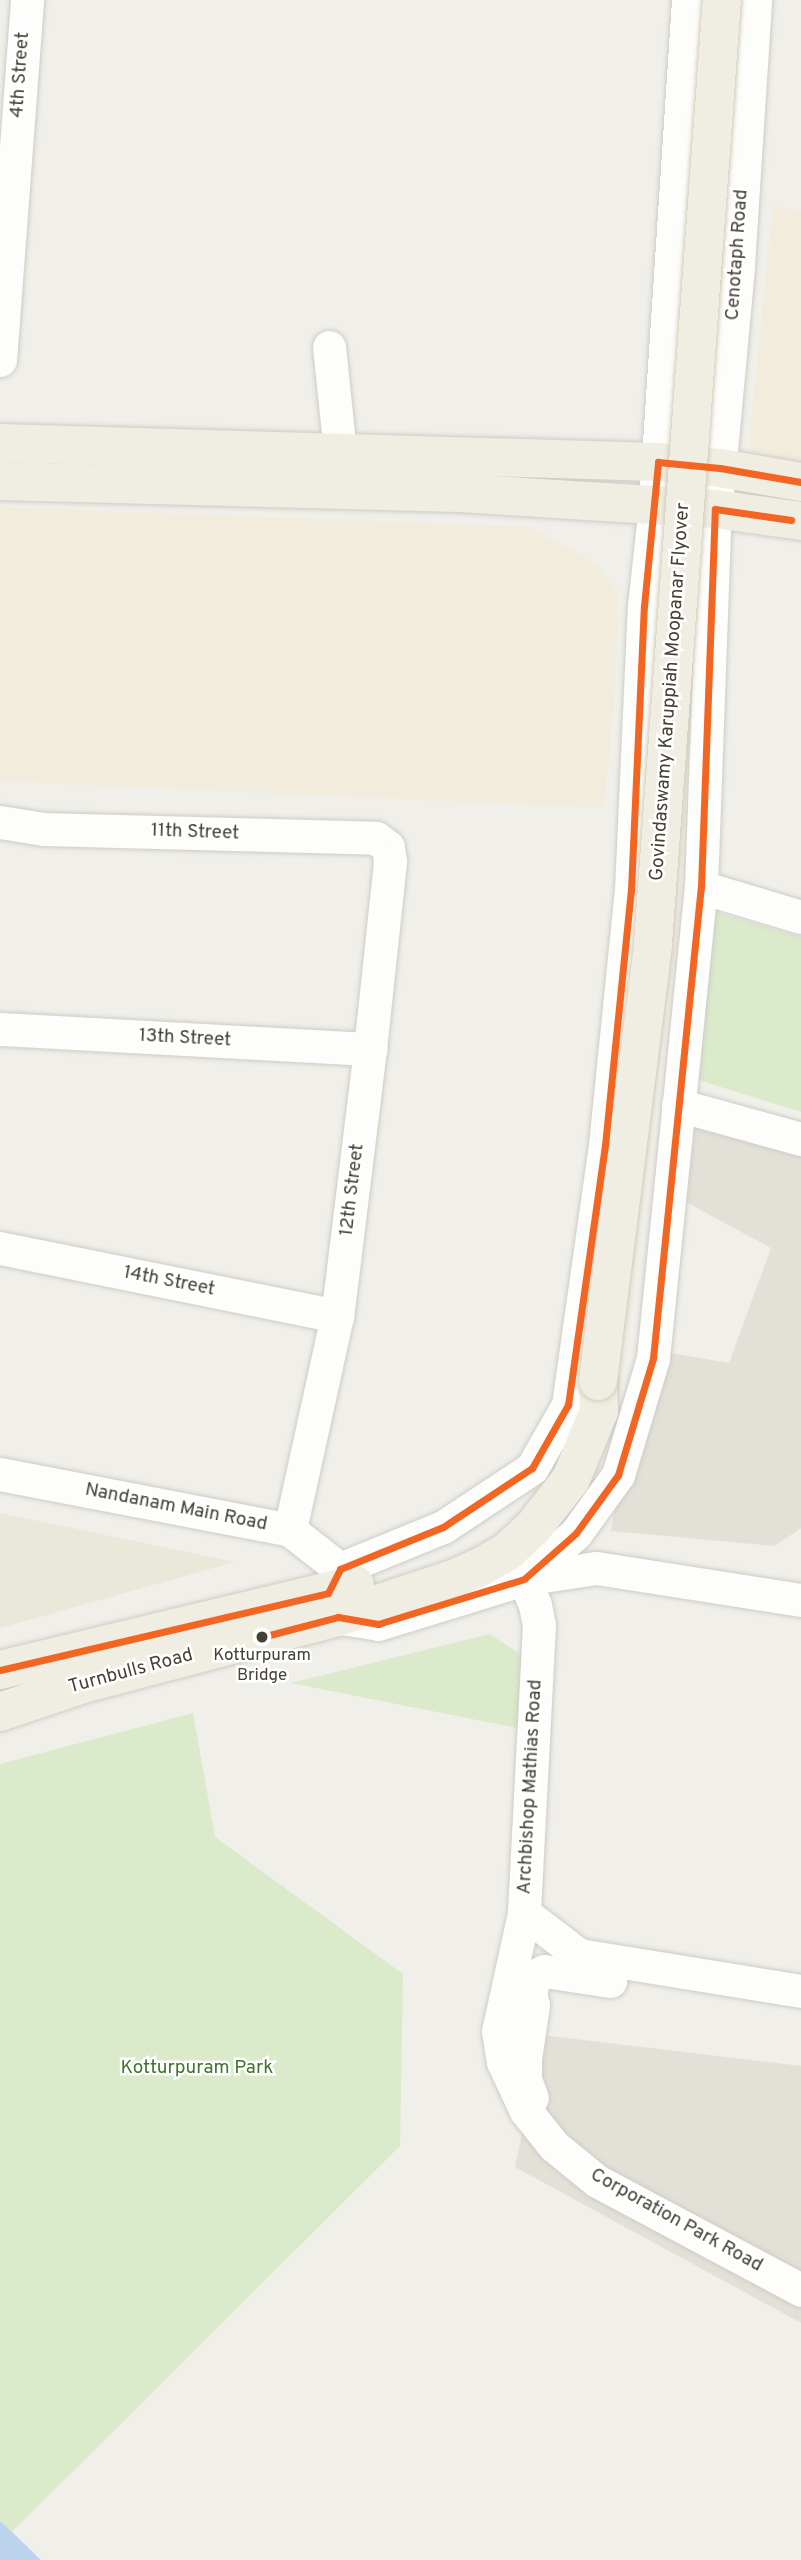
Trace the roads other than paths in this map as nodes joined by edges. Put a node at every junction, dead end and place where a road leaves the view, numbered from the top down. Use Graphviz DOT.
graph roads {
  1 [pos="27,0"];
  2 [pos="688,0"];
  3 [pos="722,0"];
  4 [pos="755,0"];
  5 [pos="329,347"];
  6 [pos="0,360"];
  7 [pos="0,443"];
  8 [pos="340,452"];
  9 [pos="659,454"];
  10 [pos="720,460"];
  11 [pos="0,481"];
  12 [pos="801,482"];
  13 [pos="654,513"];
  14 [pos="715,517"];
  15 [pos="801,521"];
  16 [pos="0,822"];
  17 [pos="388,847"];
  18 [pos="701,887"];
  19 [pos="801,918"];
  20 [pos="0,1030"];
  21 [pos="370,1049"];
  22 [pos="678,1105"];
  23 [pos="801,1139"];
  24 [pos="0,1248"];
  25 [pos="337,1316"];
  26 [pos="0,1474"];
  27 [pos="290,1530"];
  28 [pos="524,1579"];
  29 [pos="335,1593"];
  30 [pos="801,1600"];
  31 [pos="0,1670"];
  32 [pos="0,1712"];
  33 [pos="524,1913"];
  34 [pos="520,1984"];
  35 [pos="801,1991"];
  36 [pos="801,2014"];
  37 [pos="801,2266"];
  38 [pos="801,2290"];
  1 -- 6 [label="street, 4th Street"];
  2 -- 9 [label="street"];
  3 -- 29 [label="main road, Govindaswamy Karuppiah Moopanar Flyover, bridge"];
  4 -- 10 [label="street, Cenotaph Road"];
  5 -- 8 [label="street"];
  7 -- 8 [label="main road"];
  8 -- 9 [label="main road"];
  9 -- 10 [label="main road"];
  9 -- 13 [label="street, Turnbulls Road"];
  10 -- 12 [label="main road"];
  10 -- 14 [label="street, Cenotaph Road"];
  11 -- 13 [label="main road"];
  13 -- 14 [label="main road"];
  13 -- 29 [label="street, Turnbulls Road"];
  14 -- 15 [label="main road"];
  14 -- 18 [label="street, Turnbulls Road"];
  16 -- 17 [label="street, 11th Street"];
  17 -- 21 [label="street, 12th Street"];
  18 -- 19 [label="street"];
  18 -- 22 [label="street, Turnbulls Road"];
  20 -- 21 [label="street, 13th Street"];
  21 -- 25 [label="street, 12th Street"];
  22 -- 23 [label="street"];
  22 -- 28 [label="street, Turnbulls Road"];
  24 -- 25 [label="street, 14th Street"];
  25 -- 27 [label="street, 12th Street"];
  26 -- 27 [label="street, Nandanam Main Road"];
  27 -- 29 [label="street, Nandanam Main Road"];
  28 -- 29 [label="street, Turnbulls Road"];
  28 -- 30 [label="street"];
  28 -- 33 [label="street, Archbishop Mathias Road"];
  29 -- 31 [label="main road, Turnbulls Road"];
  29 -- 32 [label="main road, Turnbulls Road"];
  33 -- 34 [label="street, Corporation Park Road"];
  33 -- 35 [label="street, Archbishop Mathias Road"];
  34 -- 36 [label="street"];
  34 -- 37 [label="street"];
  34 -- 38 [label="street, Corporation Park Road"];
}
